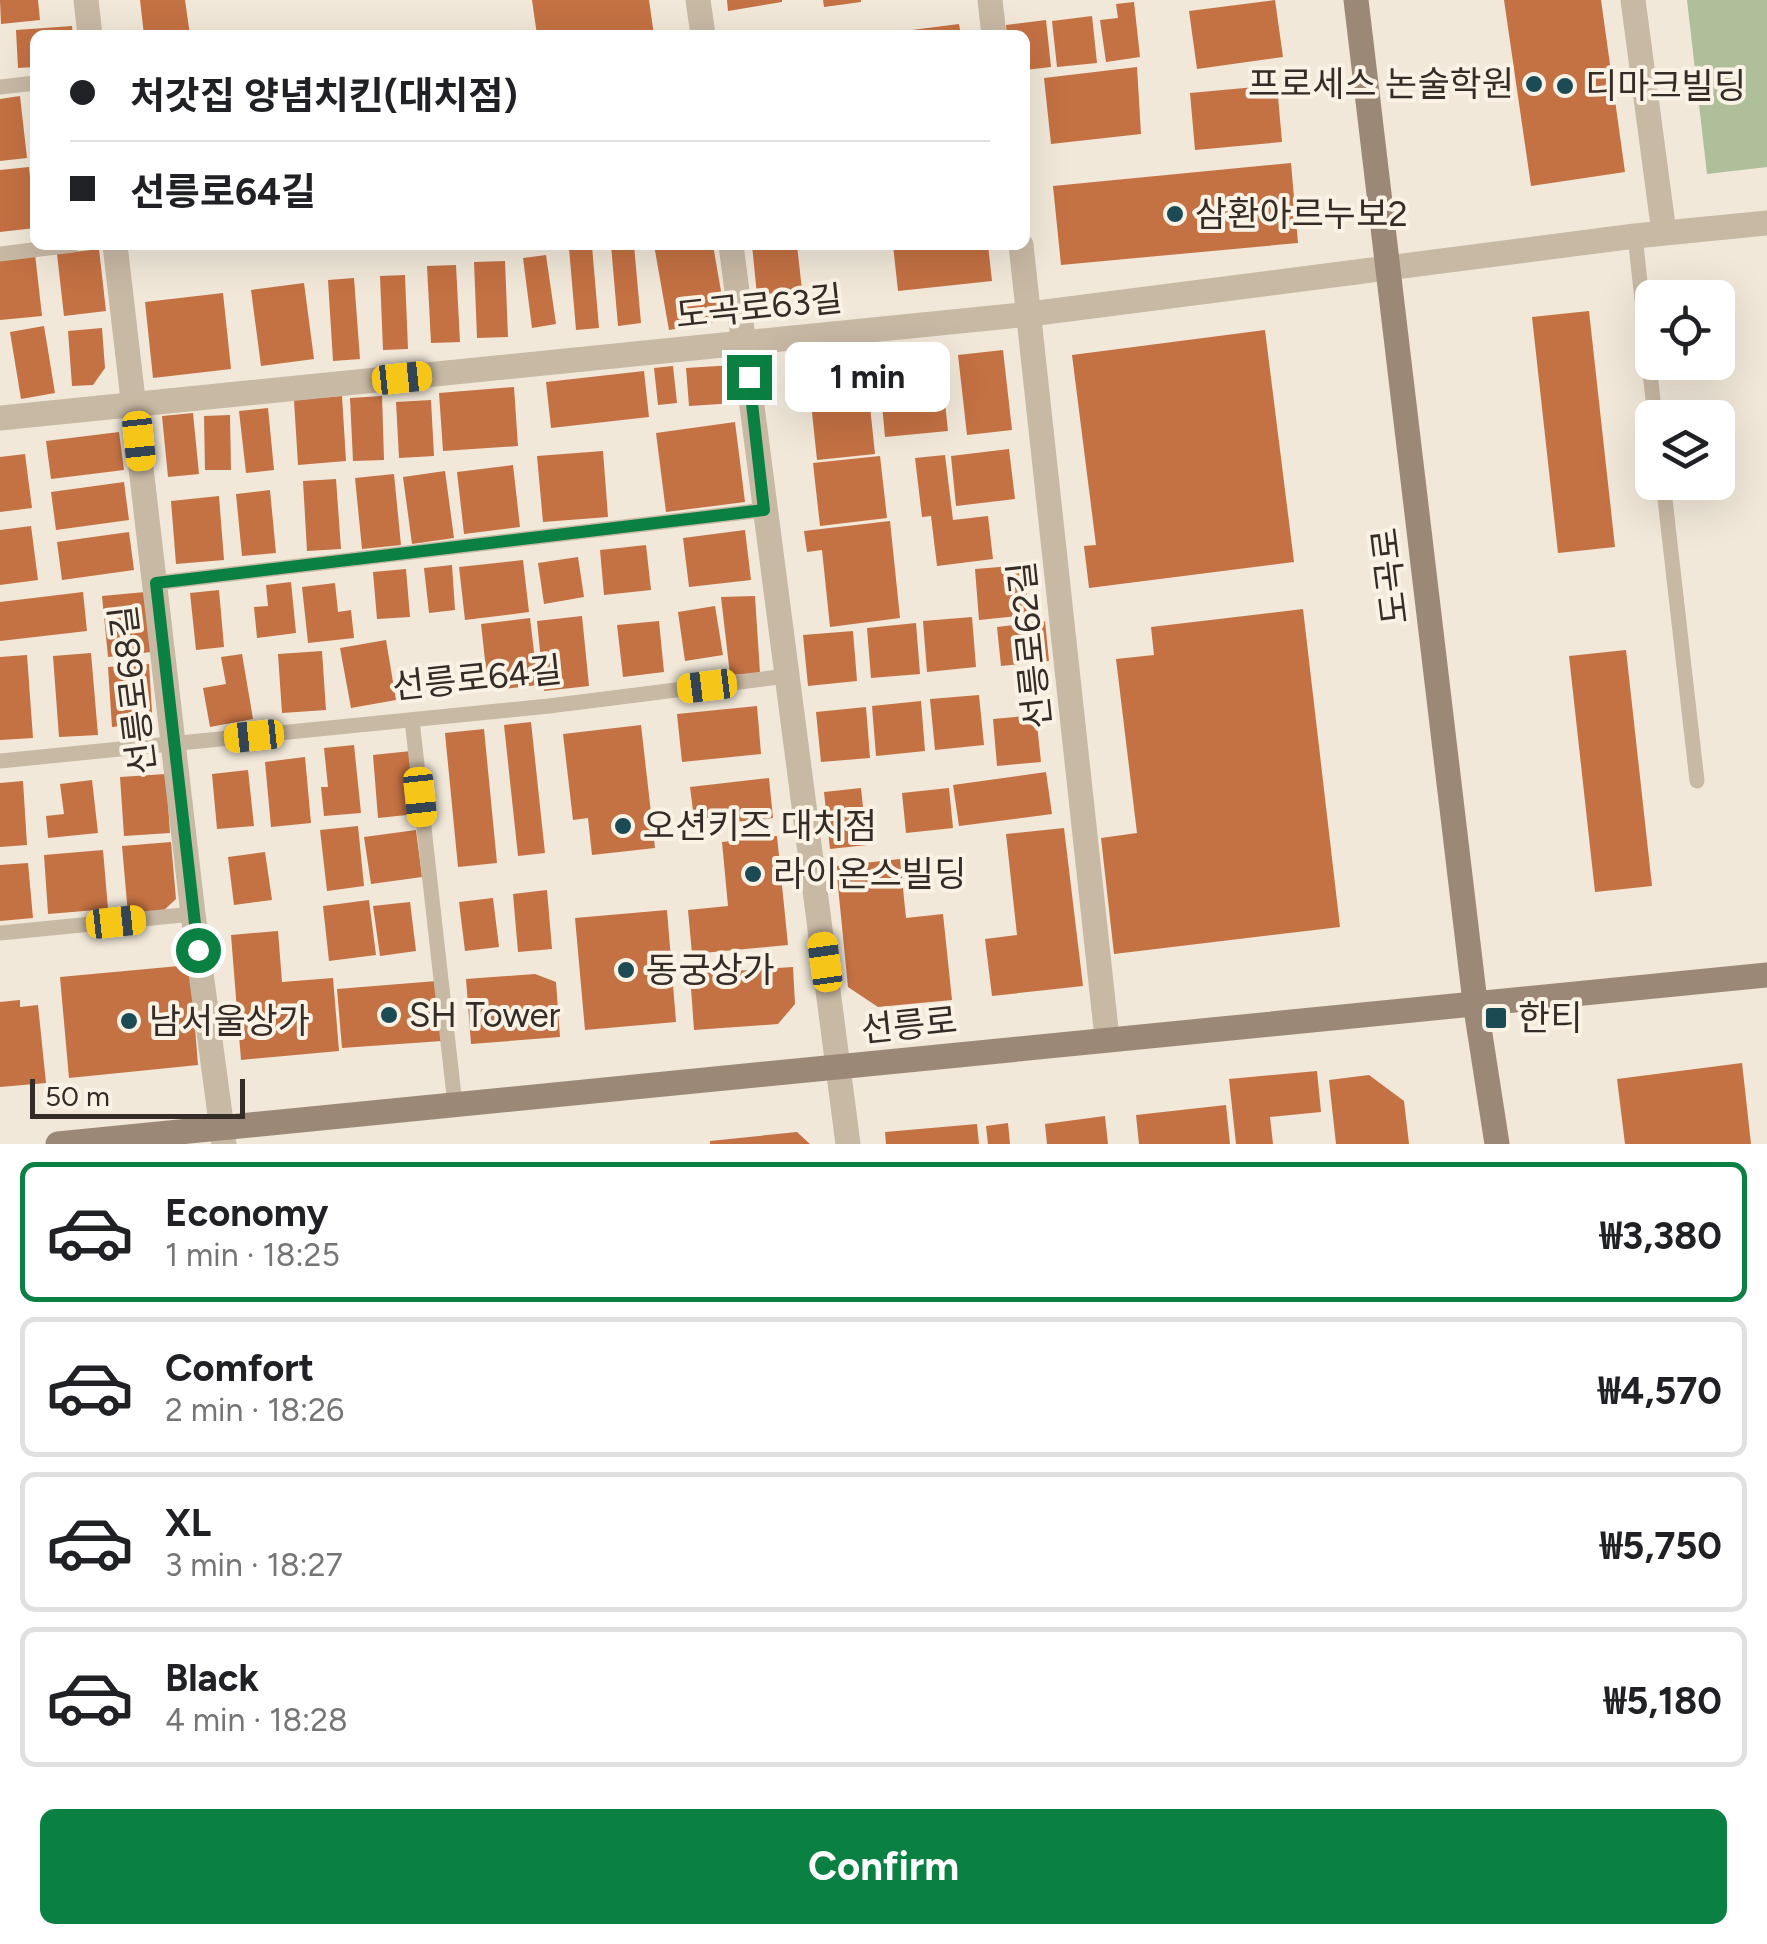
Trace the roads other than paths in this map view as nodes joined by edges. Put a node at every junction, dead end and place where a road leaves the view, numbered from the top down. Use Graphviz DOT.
graph roads {
  1 [pos="86,0"];
  2 [pos="698,0"];
  3 [pos="990,0"];
  4 [pos="1356,0"];
  5 [pos="1633,0"];
  6 [pos="89,30"];
  7 [pos="701,30"];
  8 [pos="993,30"];
  9 [pos="30,84"];
  10 [pos="0,87"];
  11 [pos="1767,224"];
  12 [pos="1664,233"];
  13 [pos="1635,236"];
  14 [pos="32,250"];
  15 [pos="116,250"];
  16 [pos="732,250"];
  17 [pos="1022,250"];
  18 [pos="0,254"];
  19 [pos="1390,268"];
  20 [pos="1030,314"];
  21 [pos="745,344"];
  22 [pos="1654,400"];
  23 [pos="135,406"];
  24 [pos="0,418"];
  25 [pos="1665,500"];
  26 [pos="764,510"];
  27 [pos="156,583"];
  28 [pos="786,676"];
  29 [pos="412,720"];
  30 [pos="174,744"];
  31 [pos="0,761"];
  32 [pos="1697,782"];
  33 [pos="193,914"];
  34 [pos="0,933"];
  35 [pos="1767,975"];
  36 [pos="1475,1002"];
  37 [pos="1107,1038"];
  38 [pos="840,1068"];
  39 [pos="456,1105"];
  40 [pos="222,1136"];
  41 [pos="58,1144"];
  42 [pos="848,1144"];
  43 [pos="1498,1144"];
  1 -- 6 [label="street"];
  2 -- 7 [label="street"];
  3 -- 8 [label="street"];
  4 -- 19 [label="main road, 도곡로"];
  5 -- 12 [label="street"];
  9 -- 10 [label="lane"];
  11 -- 12 [label="street, 도곡로63길"];
  12 -- 13 [label="street, 도곡로63길"];
  13 -- 19 [label="street, 도곡로63길"];
  13 -- 22 [label="lane"];
  14 -- 18 [label="lane"];
  15 -- 23 [label="street, 선릉로68길"];
  16 -- 21 [label="street"];
  17 -- 20 [label="street, 선릉로62길"];
  19 -- 20 [label="street, 도곡로63길"];
  19 -- 36 [label="main road, 도곡로"];
  20 -- 21 [label="street, 도곡로63길"];
  20 -- 37 [label="street, 선릉로62길"];
  21 -- 23 [label="street, 도곡로63길"];
  21 -- 26 [label="street"];
  23 -- 24 [label="street, 도곡로63길"];
  23 -- 27 [label="street, 선릉로68길"];
  25 -- 32 [label="lane"];
  26 -- 27 [label="lane"];
  26 -- 28 [label="street"];
  27 -- 30 [label="street, 선릉로68길"];
  28 -- 29 [label="lane, 선릉로64길"];
  28 -- 38 [label="street"];
  29 -- 30 [label="lane, 선릉로64길"];
  29 -- 39 [label="lane"];
  30 -- 31 [label="lane, 선릉로64길"];
  30 -- 33 [label="street, 선릉로68길"];
  33 -- 34 [label="lane"];
  33 -- 40 [label="street, 선릉로68길"];
  35 -- 36 [label="main road, 선릉로"];
  36 -- 37 [label="main road, 선릉로"];
  36 -- 43 [label="main road, 도곡로"];
  37 -- 38 [label="main road, 선릉로"];
  38 -- 39 [label="main road, 선릉로"];
  38 -- 42 [label="street"];
  39 -- 40 [label="main road, 선릉로"];
  40 -- 41 [label="main road, 선릉로"];
}
